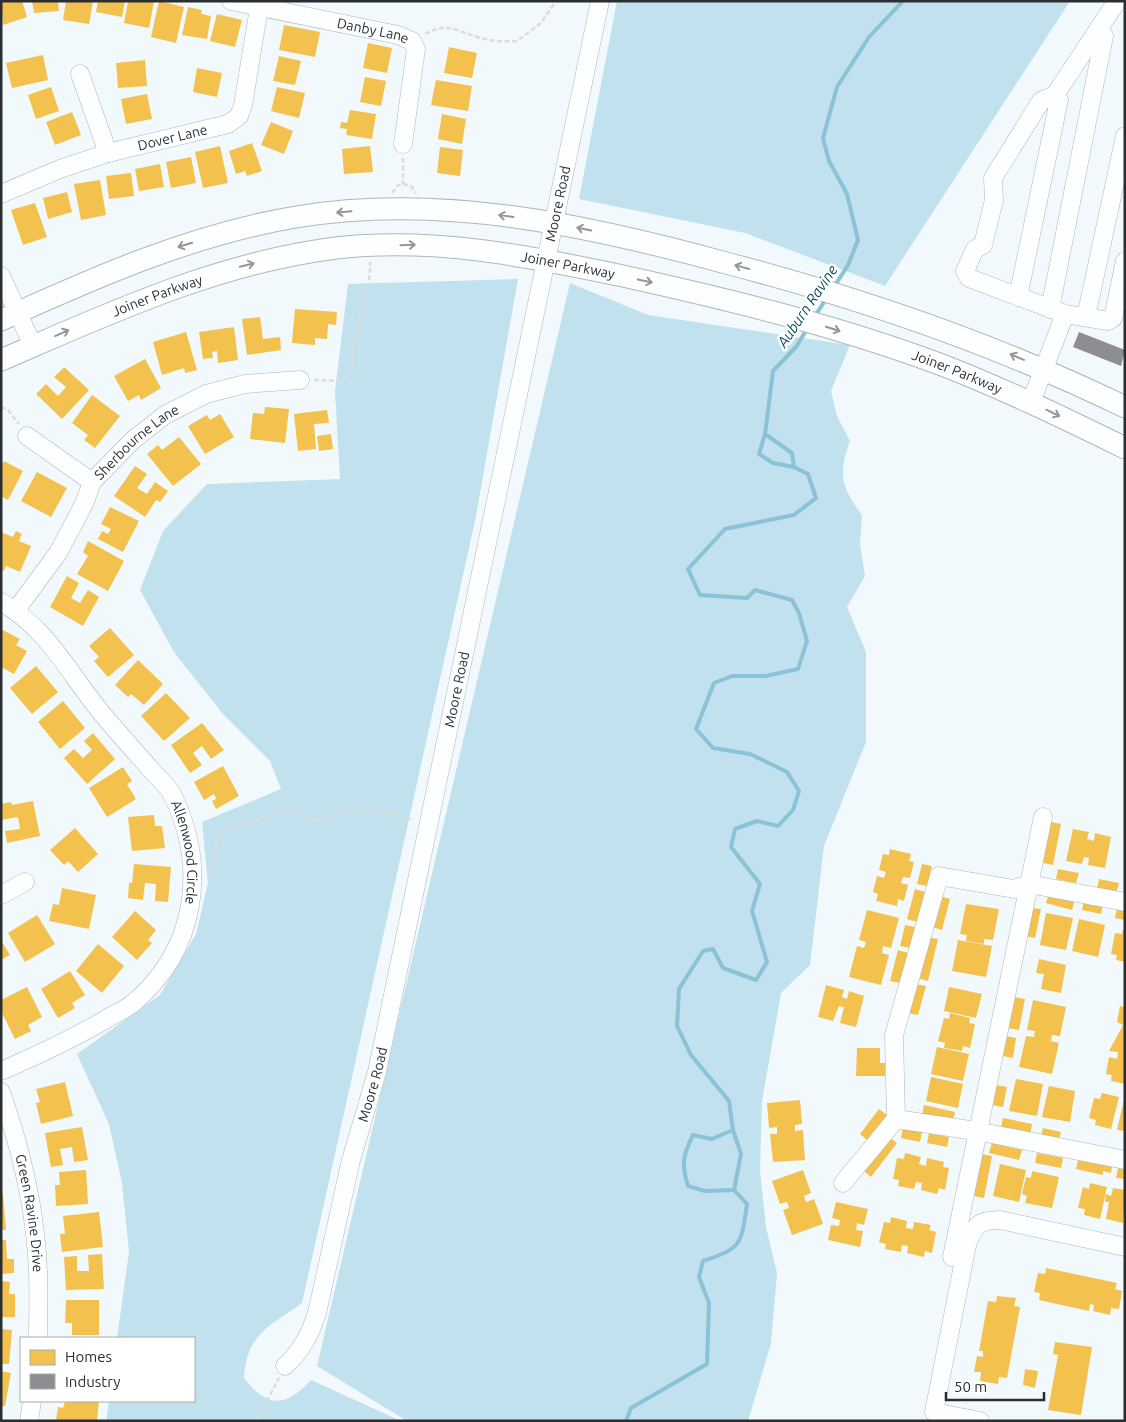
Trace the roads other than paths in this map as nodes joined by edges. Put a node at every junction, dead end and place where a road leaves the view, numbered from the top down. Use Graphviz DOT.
graph roads {
  1 [pos="231,1"];
  2 [pos="600,1"];
  3 [pos="1117,1"];
  4 [pos="259,8"];
  5 [pos="1099,28"];
  6 [pos="80,74"];
  7 [pos="1056,95"];
  8 [pos="1125,136"];
  9 [pos="403,144"];
  10 [pos="108,153"];
  11 [pos="1,194"];
  12 [pos="554,223"];
  13 [pos="546,260"];
  14 [pos="1125,261"];
  15 [pos="1,276"];
  16 [pos="1018,297"];
  17 [pos="1057,312"];
  18 [pos="9,316"];
  19 [pos="1086,317"];
  20 [pos="33,346"];
  21 [pos="1,360"];
  22 [pos="1045,369"];
  23 [pos="300,380"];
  24 [pos="1031,402"];
  25 [pos="1125,407"];
  26 [pos="27,436"];
  27 [pos="1125,448"];
  28 [pos="92,482"];
  29 [pos="9,606"];
  30 [pos="1043,817"];
  31 [pos="25,882"];
  32 [pos="1029,884"];
  33 [pos="1,896"];
  34 [pos="1125,902"];
  35 [pos="1,1071"];
  36 [pos="1,1092"];
  37 [pos="896,1119"];
  38 [pos="976,1131"];
  39 [pos="1125,1160"];
  40 [pos="843,1183"];
  41 [pos="1125,1246"];
  42 [pos="952,1257"];
  43 [pos="38,1337"];
  44 [pos="285,1366"];
  45 [pos="32,1402"];
  46 [pos="29,1421"];
  47 [pos="980,1421"];
  1 -- 4 [label="street, Danby Lane"];
  2 -- 12 [label="street, Moore Road"];
  3 -- 5 [label="street"];
  4 -- 9 [label="street, Danby Lane"];
  4 -- 10 [label="street, Dover Lane"];
  5 -- 7 [label="street"];
  5 -- 17 [label="street"];
  6 -- 10 [label="street"];
  7 -- 16 [label="street"];
  7 -- 16 [label="street"];
  8 -- 19 [label="street"];
  10 -- 11 [label="street, Dover Lane"];
  12 -- 13 [label="street, Moore Road"];
  12 -- 18 [label="main road, one-way"];
  22 -- 12 [label="main road, one-way"];
  20 -- 13 [label="main road, Joiner Parkway, one-way"];
  13 -- 24 [label="main road, Joiner Parkway, one-way"];
  13 -- 44 [label="street, Moore Road"];
  14 -- 19 [label="street"];
  15 -- 18 [label="street"];
  16 -- 17 [label="street"];
  17 -- 19 [label="street"];
  17 -- 22 [label="street"];
  18 -- 20 [label="street"];
  20 -- 21 [label="main road, Joiner Parkway"];
  22 -- 24 [label="street"];
  22 -- 25 [label="main road"];
  23 -- 28 [label="street, Sherbourne Lane"];
  24 -- 27 [label="main road, Joiner Parkway, one-way"];
  26 -- 28 [label="street"];
  28 -- 29 [label="street, Sherbourne Lane"];
  29 -- 35 [label="street, Allenwood Circle"];
  30 -- 32 [label="street"];
  31 -- 33 [label="street"];
  32 -- 34 [label="street"];
  32 -- 37 [label="street"];
  32 -- 38 [label="street"];
  36 -- 43 [label="street, Green Ravine Drive"];
  37 -- 38 [label="street"];
  37 -- 40 [label="street"];
  38 -- 39 [label="street"];
  38 -- 42 [label="street"];
  41 -- 47 [label="street"];
  45 -- 46 [label="street"];
}
